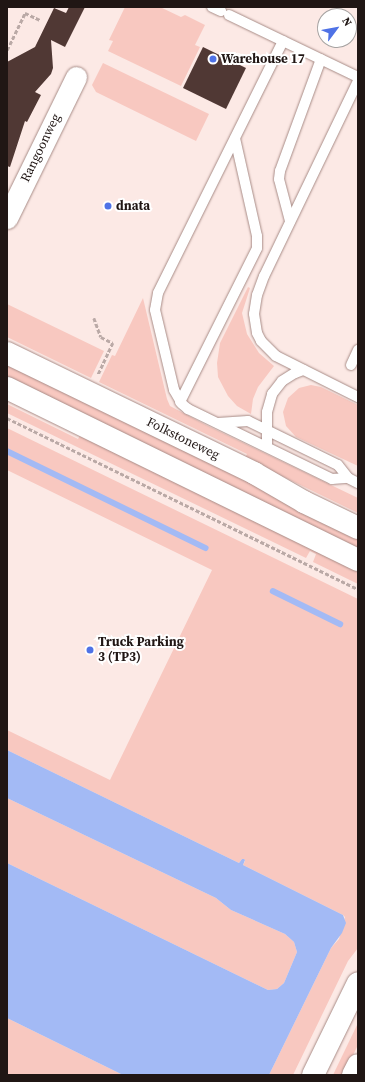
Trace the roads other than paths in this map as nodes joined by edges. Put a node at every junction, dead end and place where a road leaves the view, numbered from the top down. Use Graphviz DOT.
graph roads {
  1 [pos="221,11"];
  2 [pos="283,42"];
  3 [pos="321,59"];
  4 [pos="76,77"];
  5 [pos="358,77"];
  6 [pos="358,80"];
  7 [pos="235,138"];
  8 [pos="7,218"];
  9 [pos="290,221"];
  10 [pos="358,350"];
  11 [pos="7,353"];
  12 [pos="351,365"];
  13 [pos="303,370"];
  14 [pos="7,388"];
  15 [pos="358,397"];
  16 [pos="180,402"];
  17 [pos="218,423"];
  18 [pos="267,430"];
  19 [pos="267,447"];
  20 [pos="348,478"];
  21 [pos="358,483"];
  22 [pos="358,528"];
  23 [pos="358,560"];
  24 [pos="358,983"];
  25 [pos="358,1065"];
  26 [pos="313,1075"];
  27 [pos="353,1075"];
  1 -- 2 [label="lane"];
  2 -- 3 [label="lane"];
  2 -- 7 [label="lane"];
  3 -- 5 [label="lane"];
  3 -- 9 [label="lane"];
  4 -- 8 [label="street, Rangoonweg"];
  6 -- 9 [label="lane"];
  7 -- 16 [label="lane"];
  7 -- 16 [label="lane"];
  9 -- 13 [label="lane"];
  10 -- 12 [label="lane"];
  11 -- 22 [label="street, Folkstoneweg"];
  13 -- 15 [label="lane"];
  13 -- 18 [label="lane"];
  14 -- 23 [label="street"];
  16 -- 17 [label="lane"];
  17 -- 18 [label="lane"];
  17 -- 19 [label="lane"];
  18 -- 19 [label="lane"];
  18 -- 20 [label="lane"];
  19 -- 20 [label="lane"];
  20 -- 21 [label="lane"];
  24 -- 26 [label="street"];
  25 -- 27 [label="street"];
}
